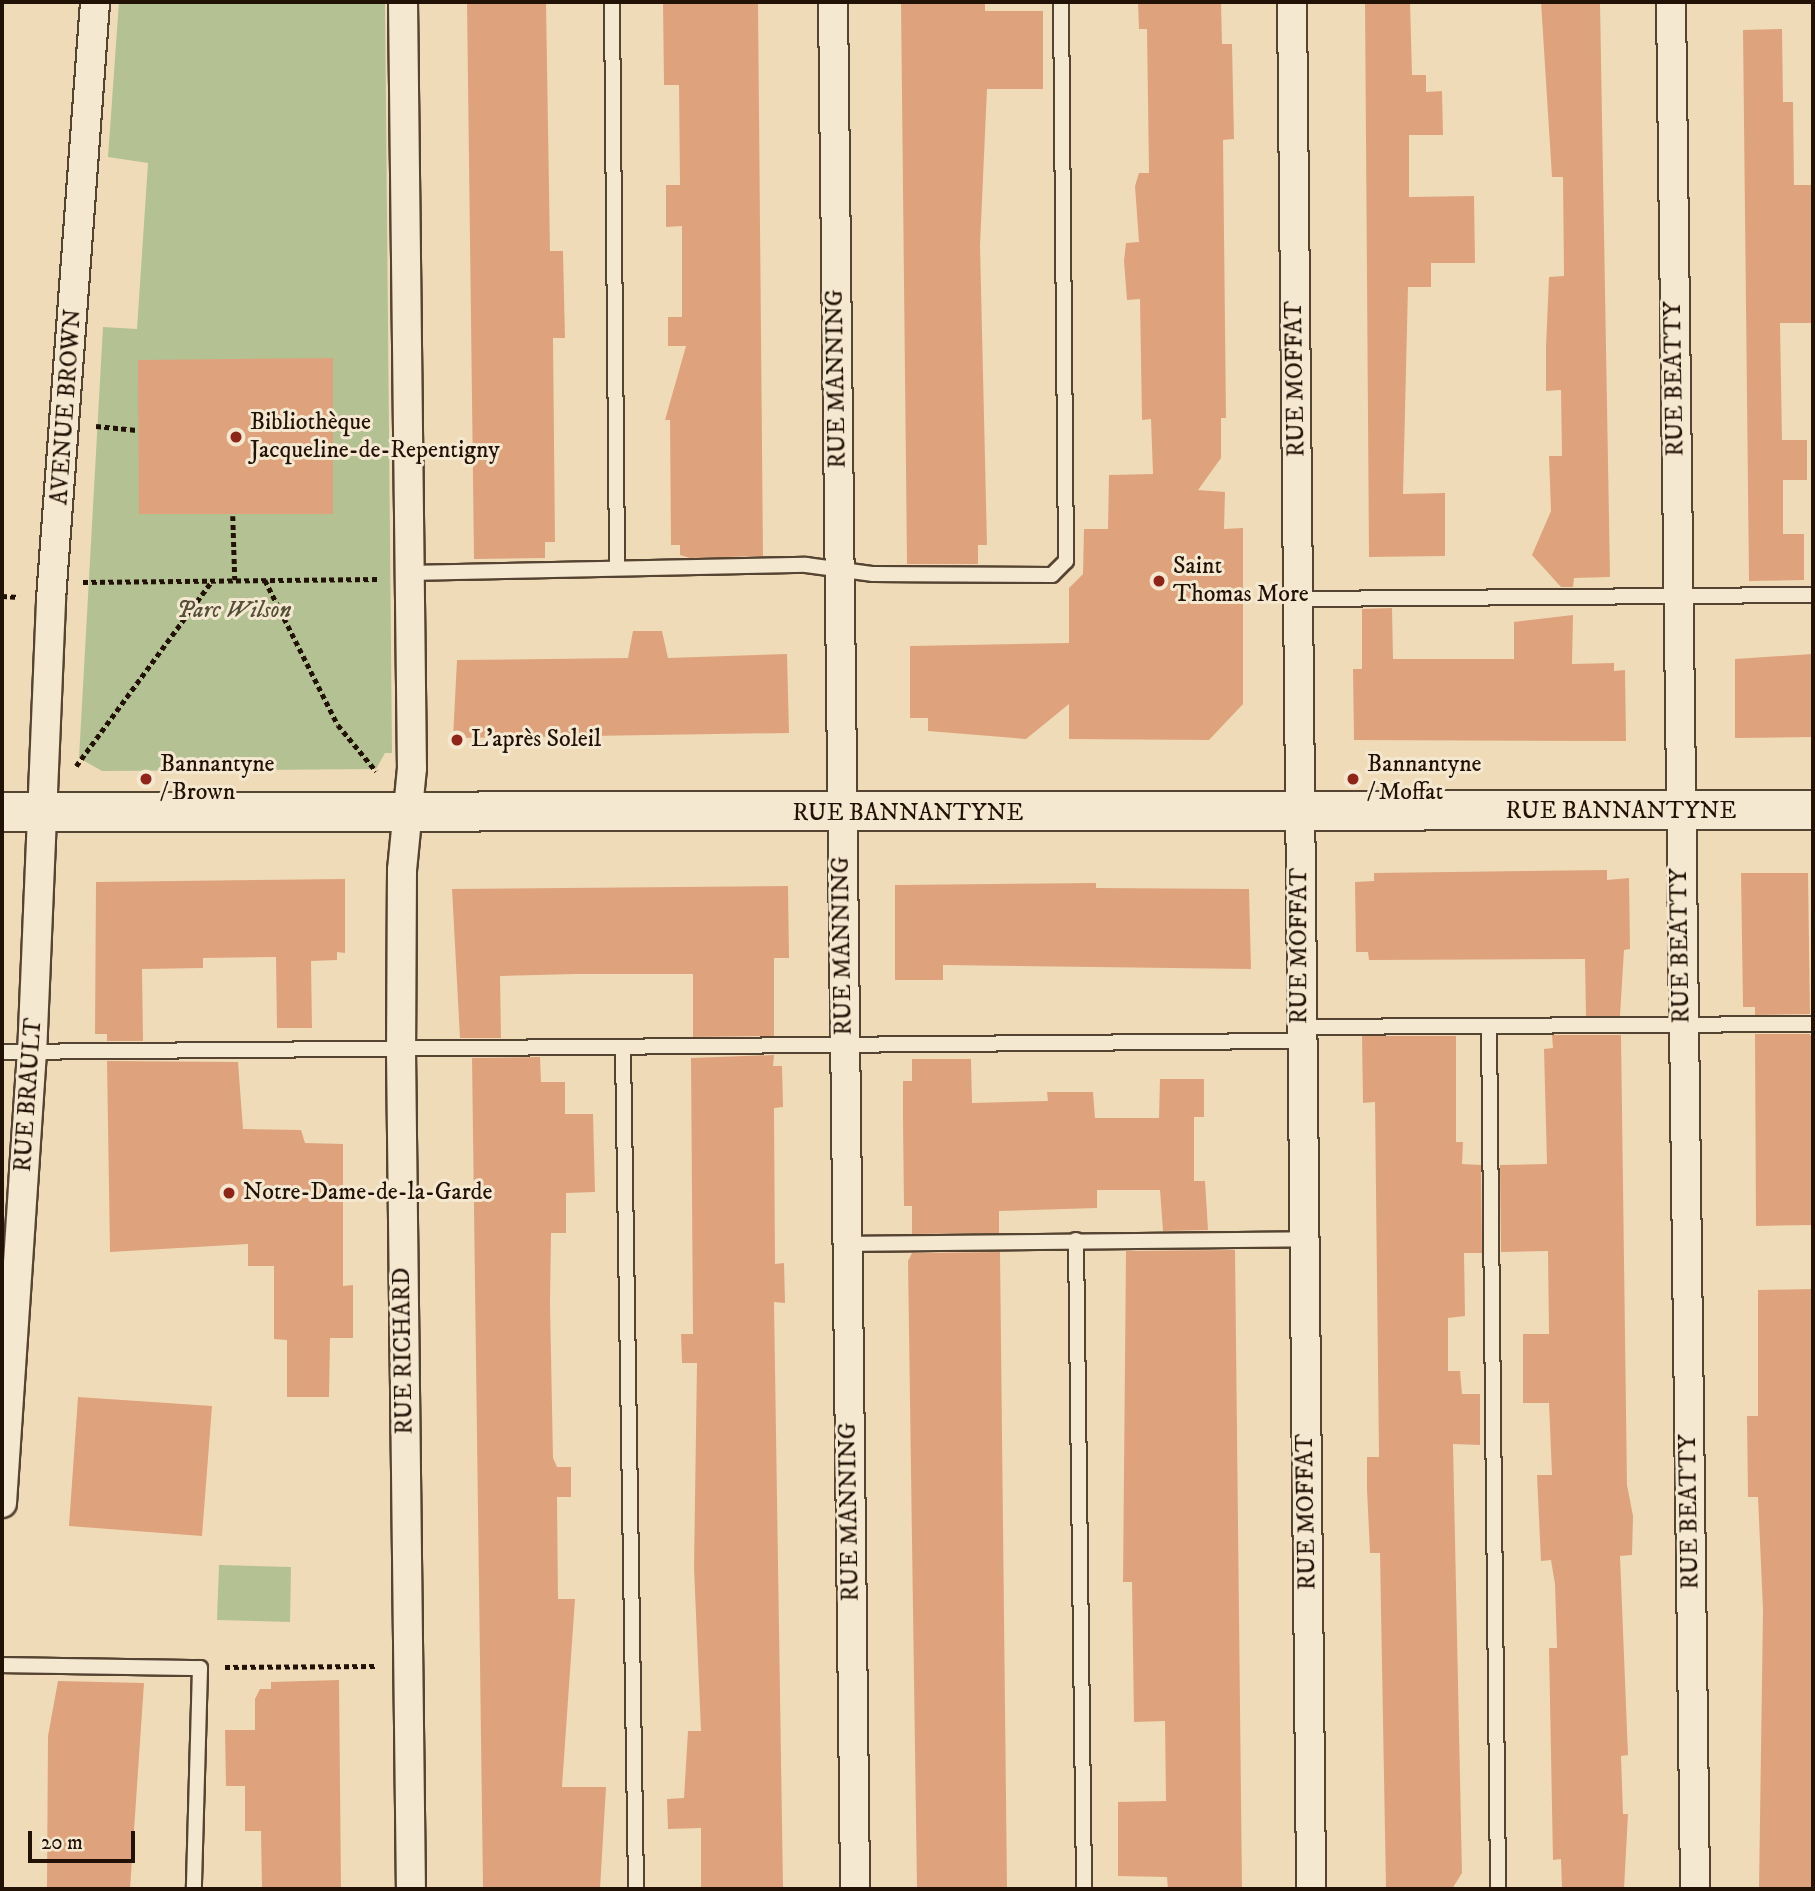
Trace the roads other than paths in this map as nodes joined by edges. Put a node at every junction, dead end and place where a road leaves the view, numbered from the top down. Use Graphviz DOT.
graph roads {
  1 [pos="95,2"];
  2 [pos="403,2"];
  3 [pos="612,2"];
  4 [pos="833,2"];
  5 [pos="1061,2"];
  6 [pos="1292,2"];
  7 [pos="1671,2"];
  8 [pos="617,568"];
  9 [pos="839,570"];
  10 [pos="396,576"];
  11 [pos="1813,595"];
  12 [pos="1677,597"];
  13 [pos="1298,599"];
  14 [pos="1813,810"];
  15 [pos="2,812"];
  16 [pos="41,812"];
  17 [pos="1679,812"];
  18 [pos="407,813"];
  19 [pos="841,814"];
  20 [pos="1299,814"];
  21 [pos="1683,1024"];
  22 [pos="1813,1024"];
  23 [pos="1489,1026"];
  24 [pos="1301,1034"];
  25 [pos="845,1046"];
  26 [pos="623,1050"];
  27 [pos="401,1051"];
  28 [pos="2,1052"];
  29 [pos="32,1055"];
  30 [pos="1304,1239"];
  31 [pos="1076,1240"];
  32 [pos="846,1244"];
  33 [pos="2,1503"];
  34 [pos="2,1665"];
  35 [pos="194,1889"];
  36 [pos="411,1889"];
  37 [pos="636,1889"];
  38 [pos="855,1889"];
  39 [pos="1084,1889"];
  40 [pos="1311,1889"];
  41 [pos="1498,1889"];
  42 [pos="1695,1889"];
  1 -- 16 [label="street, AVENUE BROWN"];
  2 -- 10 [label="street"];
  3 -- 8 [label="lane"];
  4 -- 9 [label="street, RUE MANNING"];
  5 -- 9 [label="lane"];
  6 -- 13 [label="street, RUE MOFFAT"];
  7 -- 12 [label="street, RUE BEATTY"];
  8 -- 9 [label="lane"];
  8 -- 10 [label="lane"];
  9 -- 19 [label="street, RUE MANNING"];
  10 -- 18 [label="street"];
  11 -- 12 [label="lane"];
  12 -- 13 [label="lane"];
  12 -- 17 [label="street, RUE BEATTY"];
  13 -- 20 [label="street, RUE MOFFAT"];
  14 -- 17 [label="street, RUE BANNANTYNE"];
  15 -- 16 [label="street, RUE BANNANTYNE"];
  16 -- 18 [label="street, RUE BANNANTYNE"];
  16 -- 29 [label="street, RUE BRAULT"];
  17 -- 20 [label="street, RUE BANNANTYNE"];
  17 -- 21 [label="street, RUE BEATTY"];
  18 -- 19 [label="street, RUE BANNANTYNE"];
  18 -- 27 [label="street, RUE RICHARD"];
  19 -- 20 [label="street, RUE BANNANTYNE"];
  19 -- 25 [label="street, RUE MANNING"];
  20 -- 24 [label="street, RUE MOFFAT"];
  21 -- 22 [label="lane"];
  21 -- 23 [label="lane"];
  21 -- 42 [label="street, RUE BEATTY"];
  23 -- 24 [label="lane"];
  23 -- 41 [label="lane"];
  24 -- 25 [label="lane"];
  24 -- 30 [label="street, RUE MOFFAT"];
  25 -- 26 [label="lane"];
  25 -- 32 [label="street, RUE MANNING"];
  26 -- 27 [label="lane"];
  26 -- 37 [label="lane"];
  27 -- 29 [label="lane"];
  27 -- 36 [label="street, RUE RICHARD"];
  28 -- 29 [label="lane"];
  29 -- 33 [label="street, RUE BRAULT"];
  30 -- 31 [label="lane"];
  30 -- 40 [label="street, RUE MOFFAT"];
  31 -- 32 [label="lane"];
  31 -- 39 [label="lane"];
  32 -- 38 [label="street, RUE MANNING"];
  34 -- 35 [label="lane"];
}
